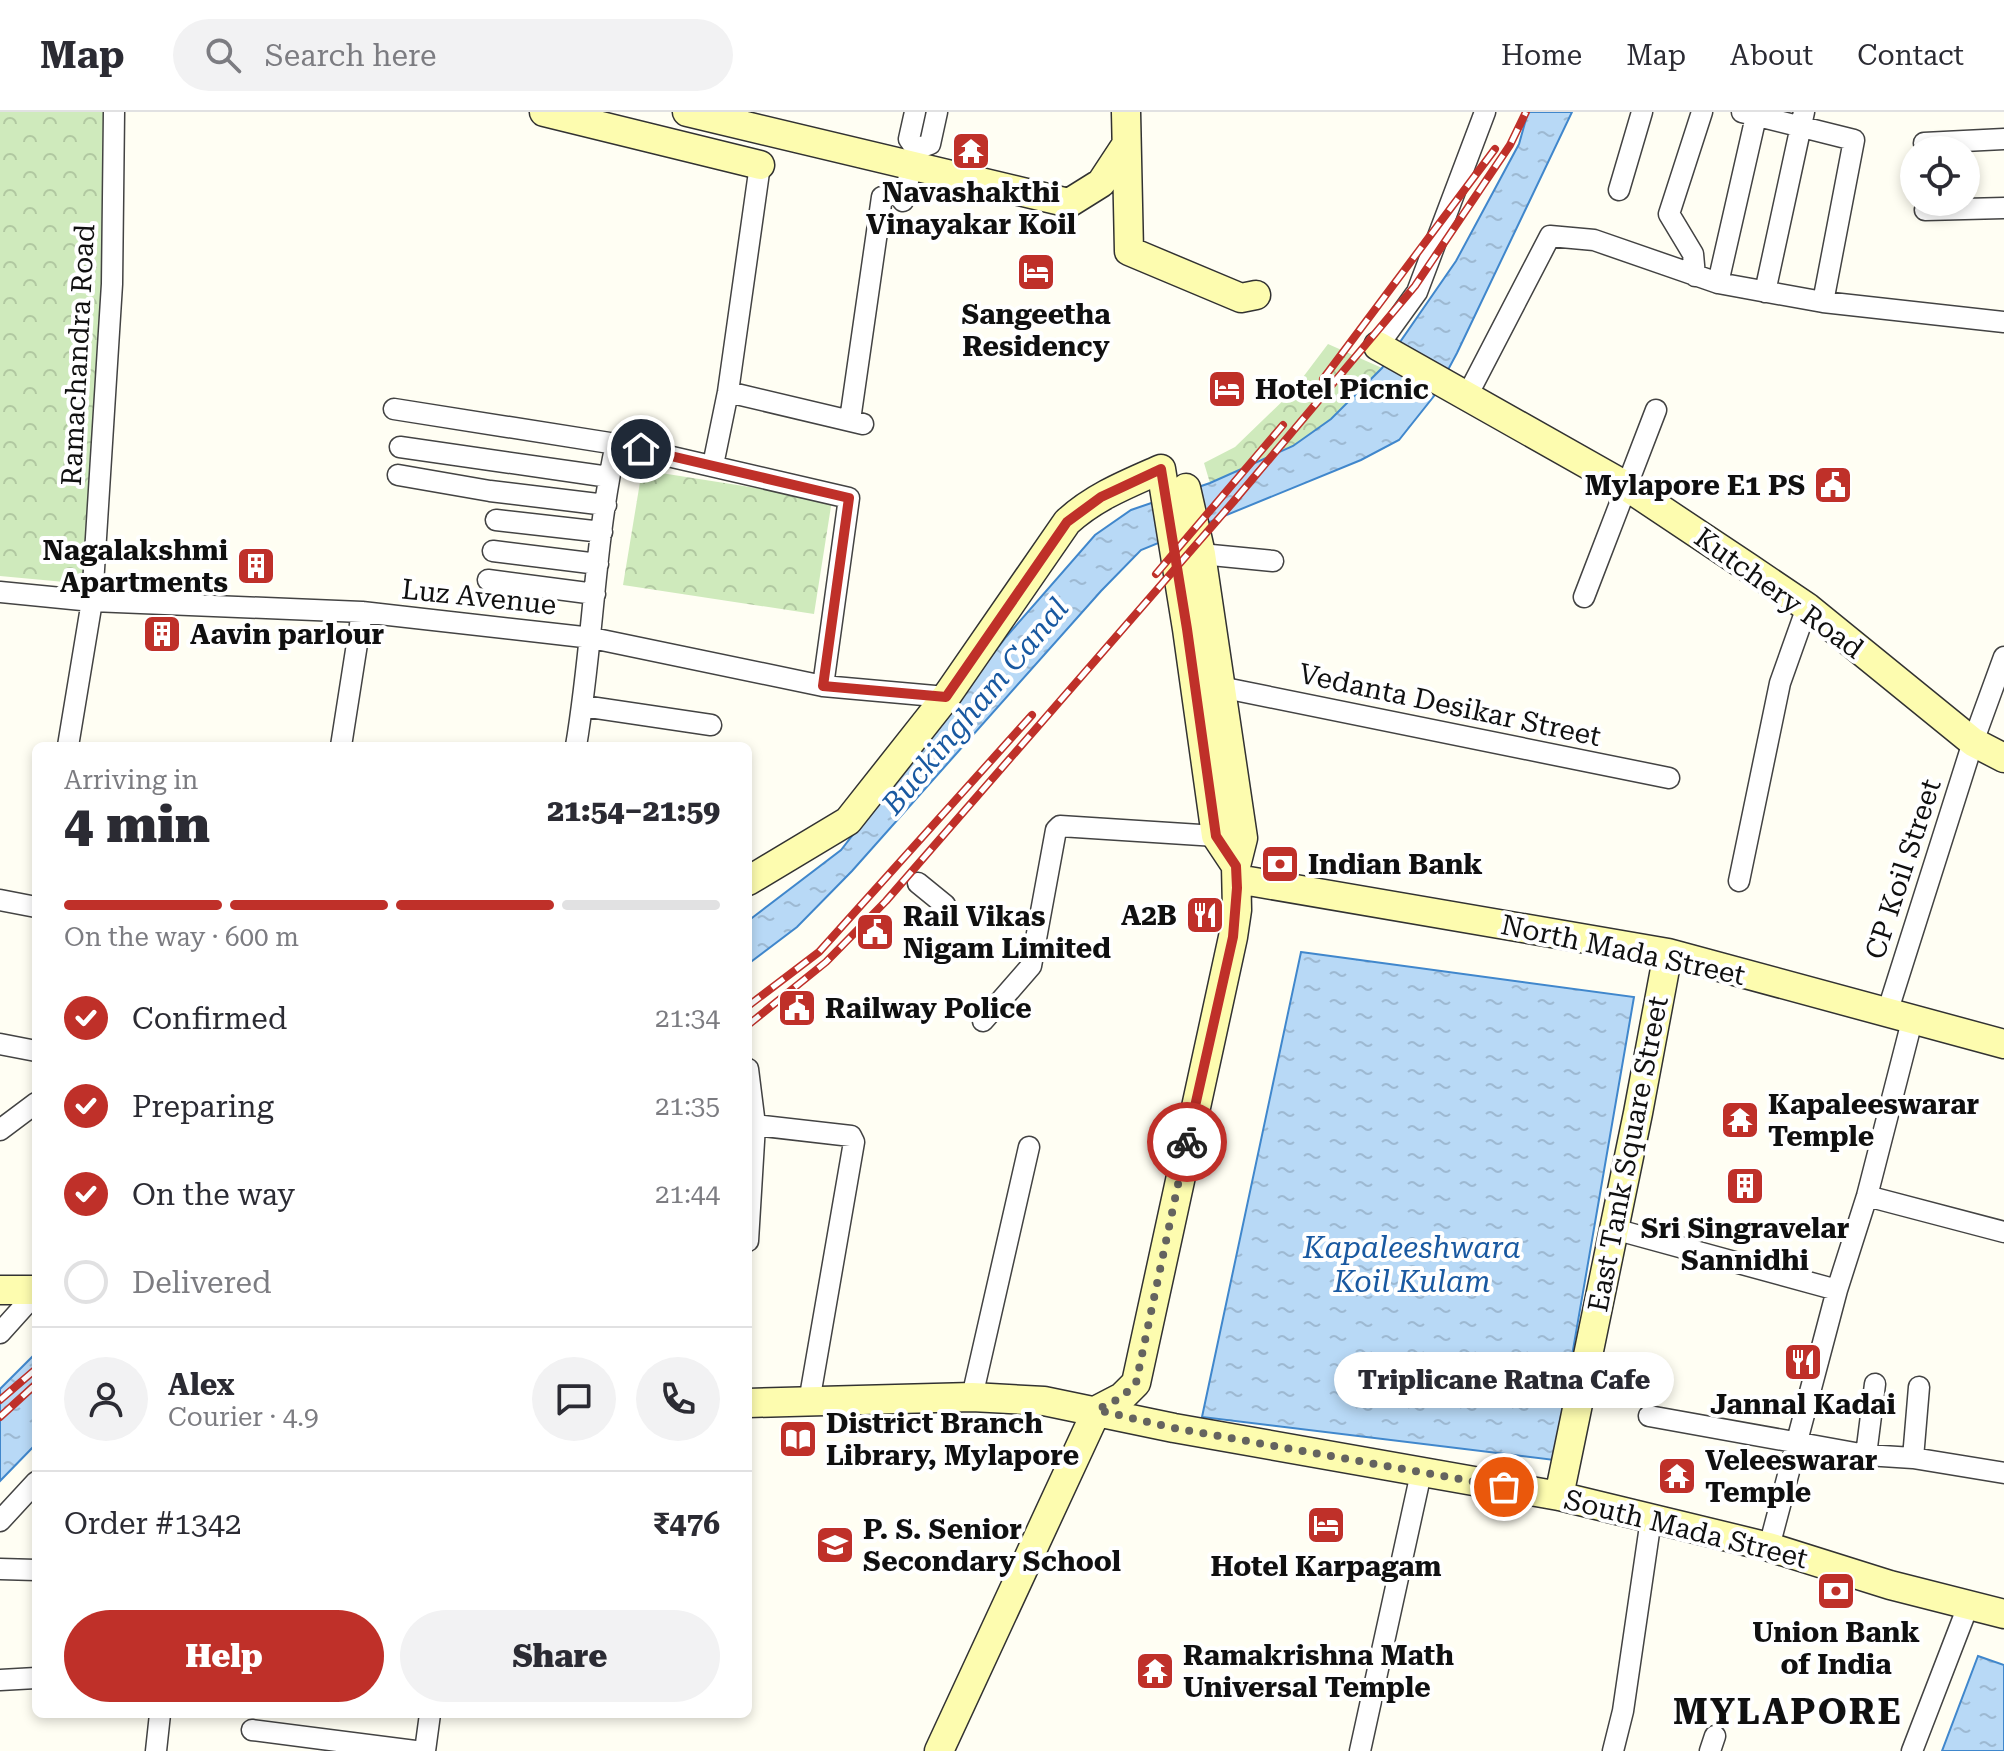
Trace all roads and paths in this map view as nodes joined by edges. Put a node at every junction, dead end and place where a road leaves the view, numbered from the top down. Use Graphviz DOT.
graph roads {
  1 [pos="114,112"];
  2 [pos="544,112"];
  3 [pos="687,112"];
  4 [pos="915,112"];
  5 [pos="937,112"];
  6 [pos="1126,112"];
  7 [pos="1485,112"];
  8 [pos="1642,112"];
  9 [pos="1702,112"];
  10 [pos="1751,113"];
  11 [pos="606,119"];
  12 [pos="1803,119"];
  13 [pos="2004,139"];
  14 [pos="1980,140"];
  15 [pos="1126,145"];
  16 [pos="913,158"];
  17 [pos="760,165"];
  18 [pos="1619,190"];
  19 [pos="882,197"];
  20 [pos="903,201"];
  21 [pos="2004,208"];
  22 [pos="1980,209"];
  23 [pos="1695,276"];
  24 [pos="1718,283"];
  25 [pos="1765,292"];
  26 [pos="1256,295"];
  27 [pos="1823,302"];
  28 [pos="2004,322"];
  29 [pos="1384,350"];
  30 [pos="728,392"];
  31 [pos="1461,393"];
  32 [pos="394,409"];
  33 [pos="1656,410"];
  34 [pos="616,444"];
  35 [pos="400,447"];
  36 [pos="713,465"];
  37 [pos="398,475"];
  38 [pos="609,477"];
  39 [pos="1171,484"];
  40 [pos="1626,486"];
  41 [pos="606,505"];
  42 [pos="496,520"];
  43 [pos="602,532"];
  44 [pos="493,551"];
  45 [pos="1200,551"];
  46 [pos="1273,561"];
  47 [pos="598,564"];
  48 [pos="488,580"];
  49 [pos="0,592"];
  50 [pos="595,594"];
  51 [pos="1584,597"];
  52 [pos="92,601"];
  53 [pos="1807,607"];
  54 [pos="362,612"];
  55 [pos="592,638"];
  56 [pos="2004,657"];
  57 [pos="823,686"];
  58 [pos="1220,687"];
  59 [pos="946,697"];
  60 [pos="583,706"];
  61 [pos="711,725"];
  62 [pos="69,742"];
  63 [pos="342,742"];
  64 [pos="577,742"];
  65 [pos="1973,742"];
  66 [pos="2004,758"];
  67 [pos="1669,778"];
  68 [pos="1216,836"];
  69 [pos="1236,872"];
  70 [pos="752,879"];
  71 [pos="1739,881"];
  72 [pos="918,883"];
  73 [pos="0,900"];
  74 [pos="945,905"];
  75 [pos="32,906"];
  76 [pos="1668,953"];
  77 [pos="1899,1017"];
  78 [pos="983,1021"];
  79 [pos="0,1044"];
  80 [pos="2004,1044"];
  81 [pos="32,1050"];
  82 [pos="752,1098"];
  83 [pos="32,1106"];
  84 [pos="755,1125"];
  85 [pos="0,1130"];
  86 [pos="1029,1147"];
  87 [pos="752,1175"];
  88 [pos="1867,1196"];
  89 [pos="1614,1229"];
  90 [pos="2004,1232"];
  91 [pos="0,1290"];
  92 [pos="1837,1290"];
  93 [pos="32,1292"];
  94 [pos="32,1297"];
  95 [pos="0,1333"];
  96 [pos="1875,1384"];
  97 [pos="1919,1387"];
  98 [pos="972,1397"];
  99 [pos="809,1402"];
  100 [pos="752,1403"];
  101 [pos="1097,1410"];
  102 [pos="1649,1416"];
  103 [pos="1797,1441"];
  104 [pos="1866,1455"];
  105 [pos="1913,1458"];
  106 [pos="1421,1473"];
  107 [pos="2004,1473"];
  108 [pos="32,1486"];
  109 [pos="1559,1496"];
  110 [pos="1651,1519"];
  111 [pos="0,1521"];
  112 [pos="1769,1547"];
  113 [pos="0,1569"];
  114 [pos="32,1570"];
  115 [pos="1968,1606"];
  116 [pos="2004,1614"];
  117 [pos="32,1678"];
  118 [pos="0,1680"];
  119 [pos="160,1718"];
  120 [pos="429,1718"];
  121 [pos="252,1730"];
  122 [pos="156,1751"];
  123 [pos="415,1751"];
  124 [pos="425,1751"];
  125 [pos="939,1751"];
  126 [pos="1360,1751"];
  127 [pos="1613,1751"];
  128 [pos="1912,1751"];
  1 -- 52 [label="street, Ramachandra Road"];
  2 -- 11 [label="main road"];
  3 -- 16 [label="main road"];
  4 -- 16 [label="street"];
  5 -- 16 [label="street"];
  6 -- 15 [label="main road"];
  7 -- 29 [label="street"];
  8 -- 18 [label="street"];
  9 -- 23 [label="street"];
  10 -- 12 [label="street"];
  10 -- 24 [label="street"];
  11 -- 17 [label="main road"];
  12 -- 25 [label="street"];
  12 -- 27 [label="street"];
  13 -- 14 [label="street"];
  15 -- 16 [label="main road"];
  15 -- 26 [label="main road"];
  16 -- 20 [label="street"];
  17 -- 30 [label="street"];
  19 -- 30 [label="street"];
  21 -- 22 [label="street"];
  23 -- 24 [label="street"];
  23 -- 31 [label="street"];
  24 -- 25 [label="street"];
  25 -- 27 [label="street"];
  27 -- 28 [label="street"];
  29 -- 31 [label="main road, Kutchery Road"];
  30 -- 36 [label="street"];
  31 -- 40 [label="main road, Kutchery Road"];
  32 -- 34 [label="street"];
  33 -- 40 [label="street"];
  34 -- 36 [label="street"];
  34 -- 38 [label="street"];
  35 -- 38 [label="street"];
  36 -- 57 [label="street"];
  37 -- 41 [label="street"];
  38 -- 41 [label="street"];
  39 -- 45 [label="main road"];
  39 -- 59 [label="main road"];
  39 -- 68 [label="main road"];
  40 -- 51 [label="street"];
  40 -- 53 [label="main road, Kutchery Road"];
  41 -- 43 [label="street"];
  42 -- 43 [label="street"];
  43 -- 47 [label="street"];
  44 -- 47 [label="street"];
  45 -- 46 [label="street"];
  45 -- 58 [label="main road"];
  47 -- 50 [label="street"];
  48 -- 50 [label="street"];
  49 -- 52 [label="street, Luz Avenue"];
  50 -- 55 [label="street"];
  52 -- 54 [label="street, Luz Avenue"];
  52 -- 62 [label="street, Ramachandra Road"];
  53 -- 65 [label="main road, Kutchery Road"];
  53 -- 71 [label="street"];
  54 -- 55 [label="street, Luz Avenue"];
  54 -- 63 [label="street"];
  55 -- 57 [label="street, Luz Avenue"];
  55 -- 60 [label="street"];
  56 -- 65 [label="street, CP Koil Street"];
  57 -- 59 [label="street, Luz Avenue"];
  58 -- 67 [label="street, Vedanta Desikar Street"];
  58 -- 69 [label="main road"];
  59 -- 70 [label="main road"];
  60 -- 61 [label="street"];
  60 -- 64 [label="street"];
  65 -- 66 [label="main road, Kutchery Road"];
  65 -- 77 [label="street, CP Koil Street"];
  68 -- 69 [label="main road"];
  68 -- 78 [label="street"];
  69 -- 76 [label="main road, North Mada Street"];
  69 -- 101 [label="main road"];
  72 -- 74 [label="street"];
  73 -- 75 [label="street"];
  76 -- 77 [label="main road, North Mada Street"];
  76 -- 89 [label="main road, East Tank Square Street"];
  77 -- 80 [label="main road, North Mada Street"];
  77 -- 88 [label="street, CP Koil Street"];
  79 -- 81 [label="street"];
  82 -- 84 [label="street"];
  83 -- 85 [label="street"];
  84 -- 87 [label="street"];
  84 -- 99 [label="street"];
  86 -- 98 [label="street"];
  88 -- 90 [label="street"];
  88 -- 92 [label="street, CP Koil Street"];
  89 -- 92 [label="street"];
  89 -- 109 [label="main road, East Tank Square Street"];
  91 -- 93 [label="main road"];
  92 -- 103 [label="street, CP Koil Street"];
  94 -- 95 [label="street"];
  96 -- 104 [label="street"];
  97 -- 105 [label="street"];
  98 -- 99 [label="main road, South Mada Street"];
  98 -- 101 [label="main road, South Mada Street"];
  99 -- 100 [label="main road, South Mada Street"];
  101 -- 106 [label="main road, South Mada Street"];
  101 -- 125 [label="main road"];
  102 -- 103 [label="street"];
  103 -- 104 [label="street"];
  103 -- 112 [label="street, CP Koil Street"];
  104 -- 105 [label="street"];
  105 -- 107 [label="street"];
  106 -- 109 [label="main road, South Mada Street"];
  106 -- 126 [label="street"];
  108 -- 111 [label="street"];
  109 -- 110 [label="main road, South Mada Street"];
  110 -- 112 [label="main road, South Mada Street"];
  110 -- 127 [label="street"];
  112 -- 115 [label="main road, South Mada Street"];
  113 -- 114 [label="street"];
  115 -- 116 [label="main road, South Mada Street"];
  115 -- 128 [label="street"];
  117 -- 118 [label="street"];
  119 -- 122 [label="street"];
  120 -- 124 [label="street"];
  121 -- 123 [label="street"];
}
